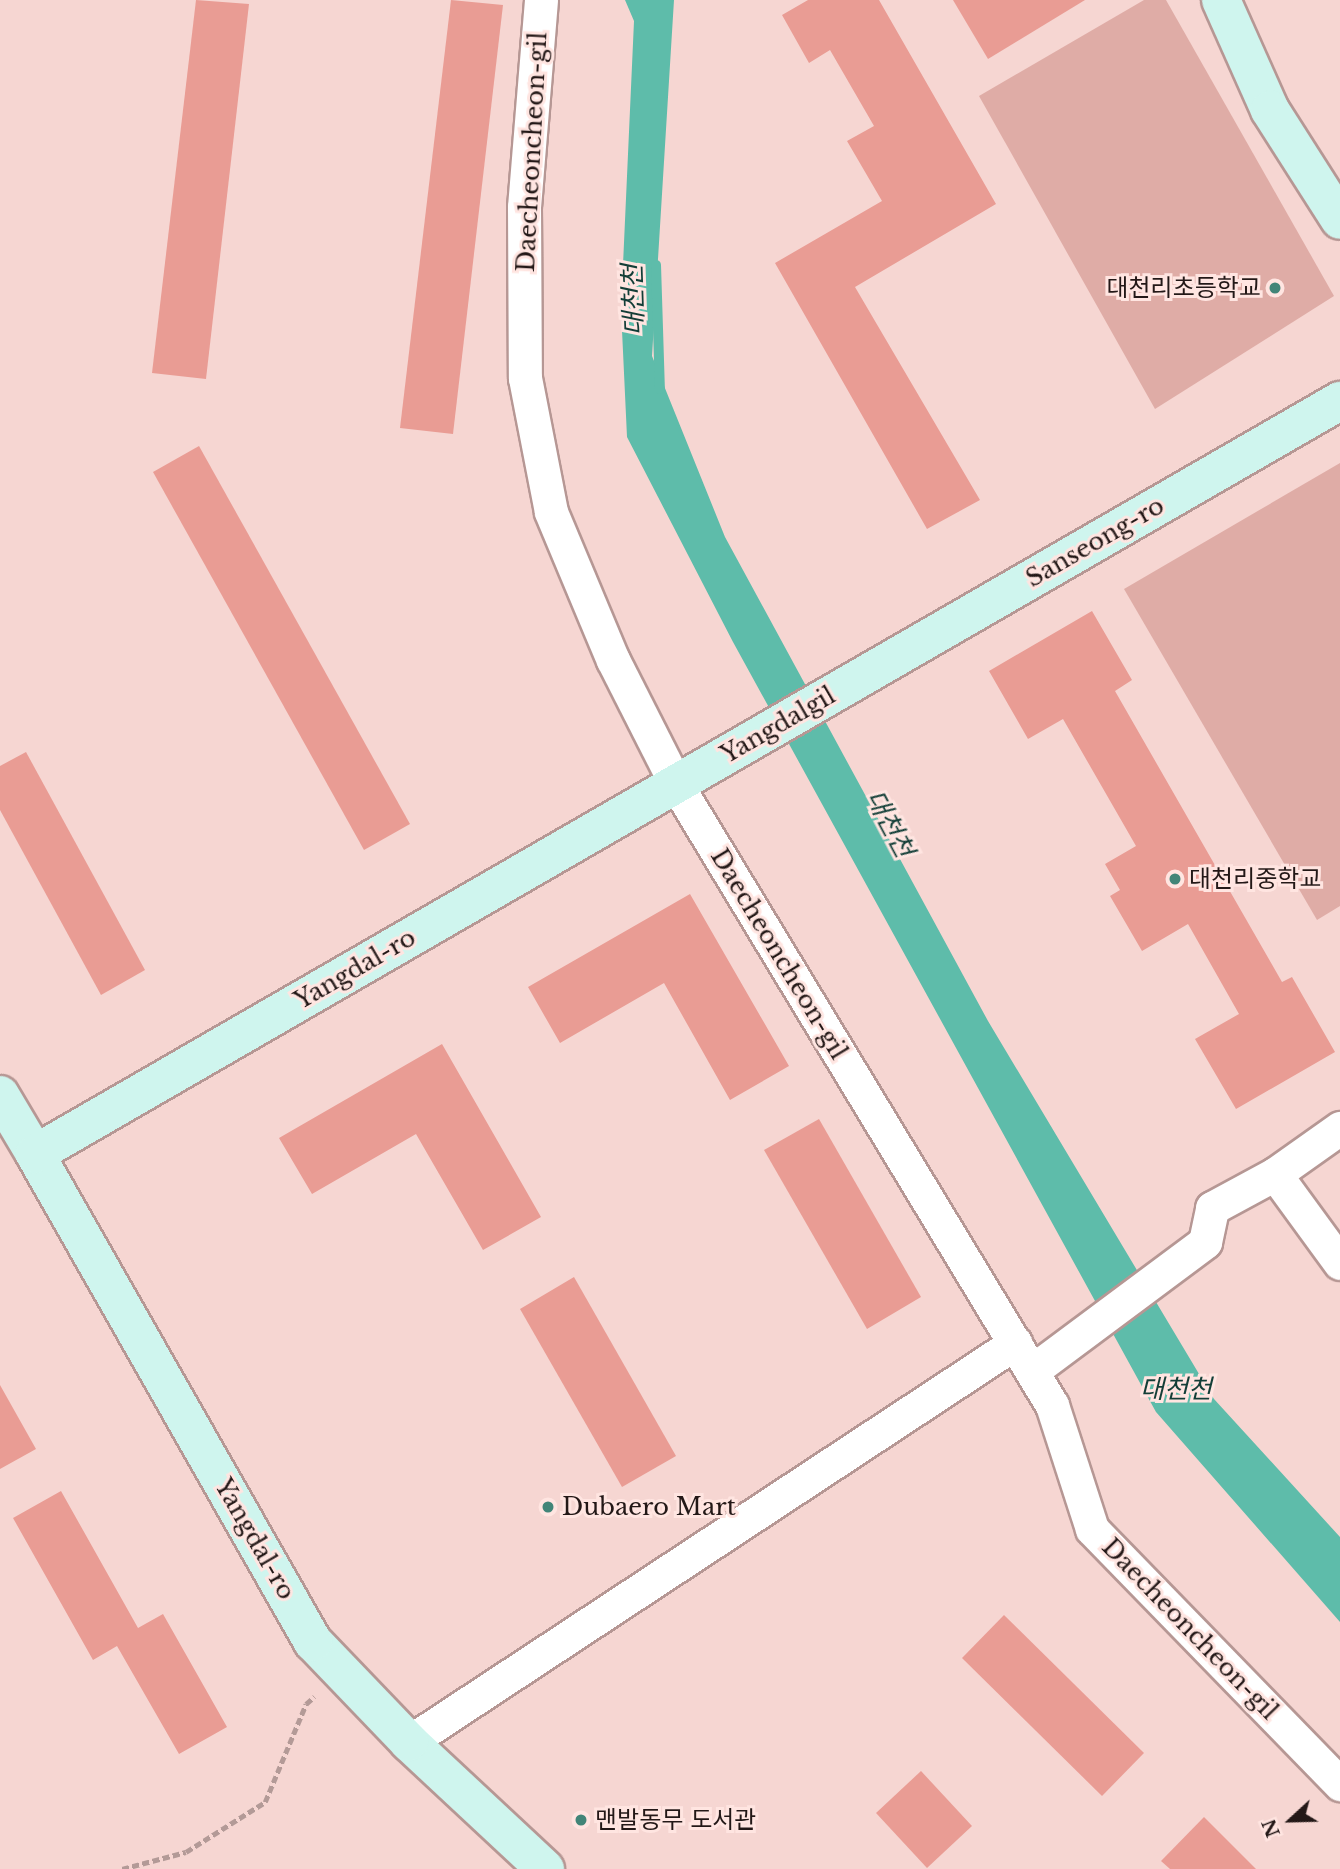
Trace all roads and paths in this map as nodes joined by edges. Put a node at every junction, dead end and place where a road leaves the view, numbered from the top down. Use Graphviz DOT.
graph roads {
  1 [pos="541,0"];
  2 [pos="1220,0"];
  3 [pos="1340,220"];
  4 [pos="1340,401"];
  5 [pos="850,683"];
  6 [pos="691,775"];
  7 [pos="0,1095"];
  8 [pos="1340,1128"];
  9 [pos="35,1154"];
  10 [pos="1275,1174"];
  11 [pos="1340,1263"];
  12 [pos="1014,1343"];
  13 [pos="1032,1371"];
  14 [pos="341,1671"];
  15 [pos="408,1742"];
  16 [pos="1340,1784"];
  17 [pos="122,1869"];
  18 [pos="544,1869"];
  1 -- 6 [label="street, Daecheoncheon-gil"];
  2 -- 3 [label="main road"];
  4 -- 5 [label="main road, Sanseong-ro"];
  5 -- 6 [label="main road, Yangdalgil"];
  6 -- 9 [label="main road, Yangdal-ro"];
  6 -- 12 [label="street, Daecheoncheon-gil"];
  7 -- 9 [label="main road, Yangdal-ro"];
  8 -- 10 [label="street"];
  9 -- 14 [label="main road, Yangdal-ro"];
  10 -- 11 [label="street"];
  10 -- 13 [label="street"];
  12 -- 13 [label="street, Daecheoncheon-gil"];
  12 -- 15 [label="street"];
  13 -- 16 [label="street, Daecheoncheon-gil"];
  14 -- 15 [label="main road, Yangdal-ro"];
  14 -- 17 [label="path"];
  15 -- 18 [label="main road, Yangdal-ro"];
}
